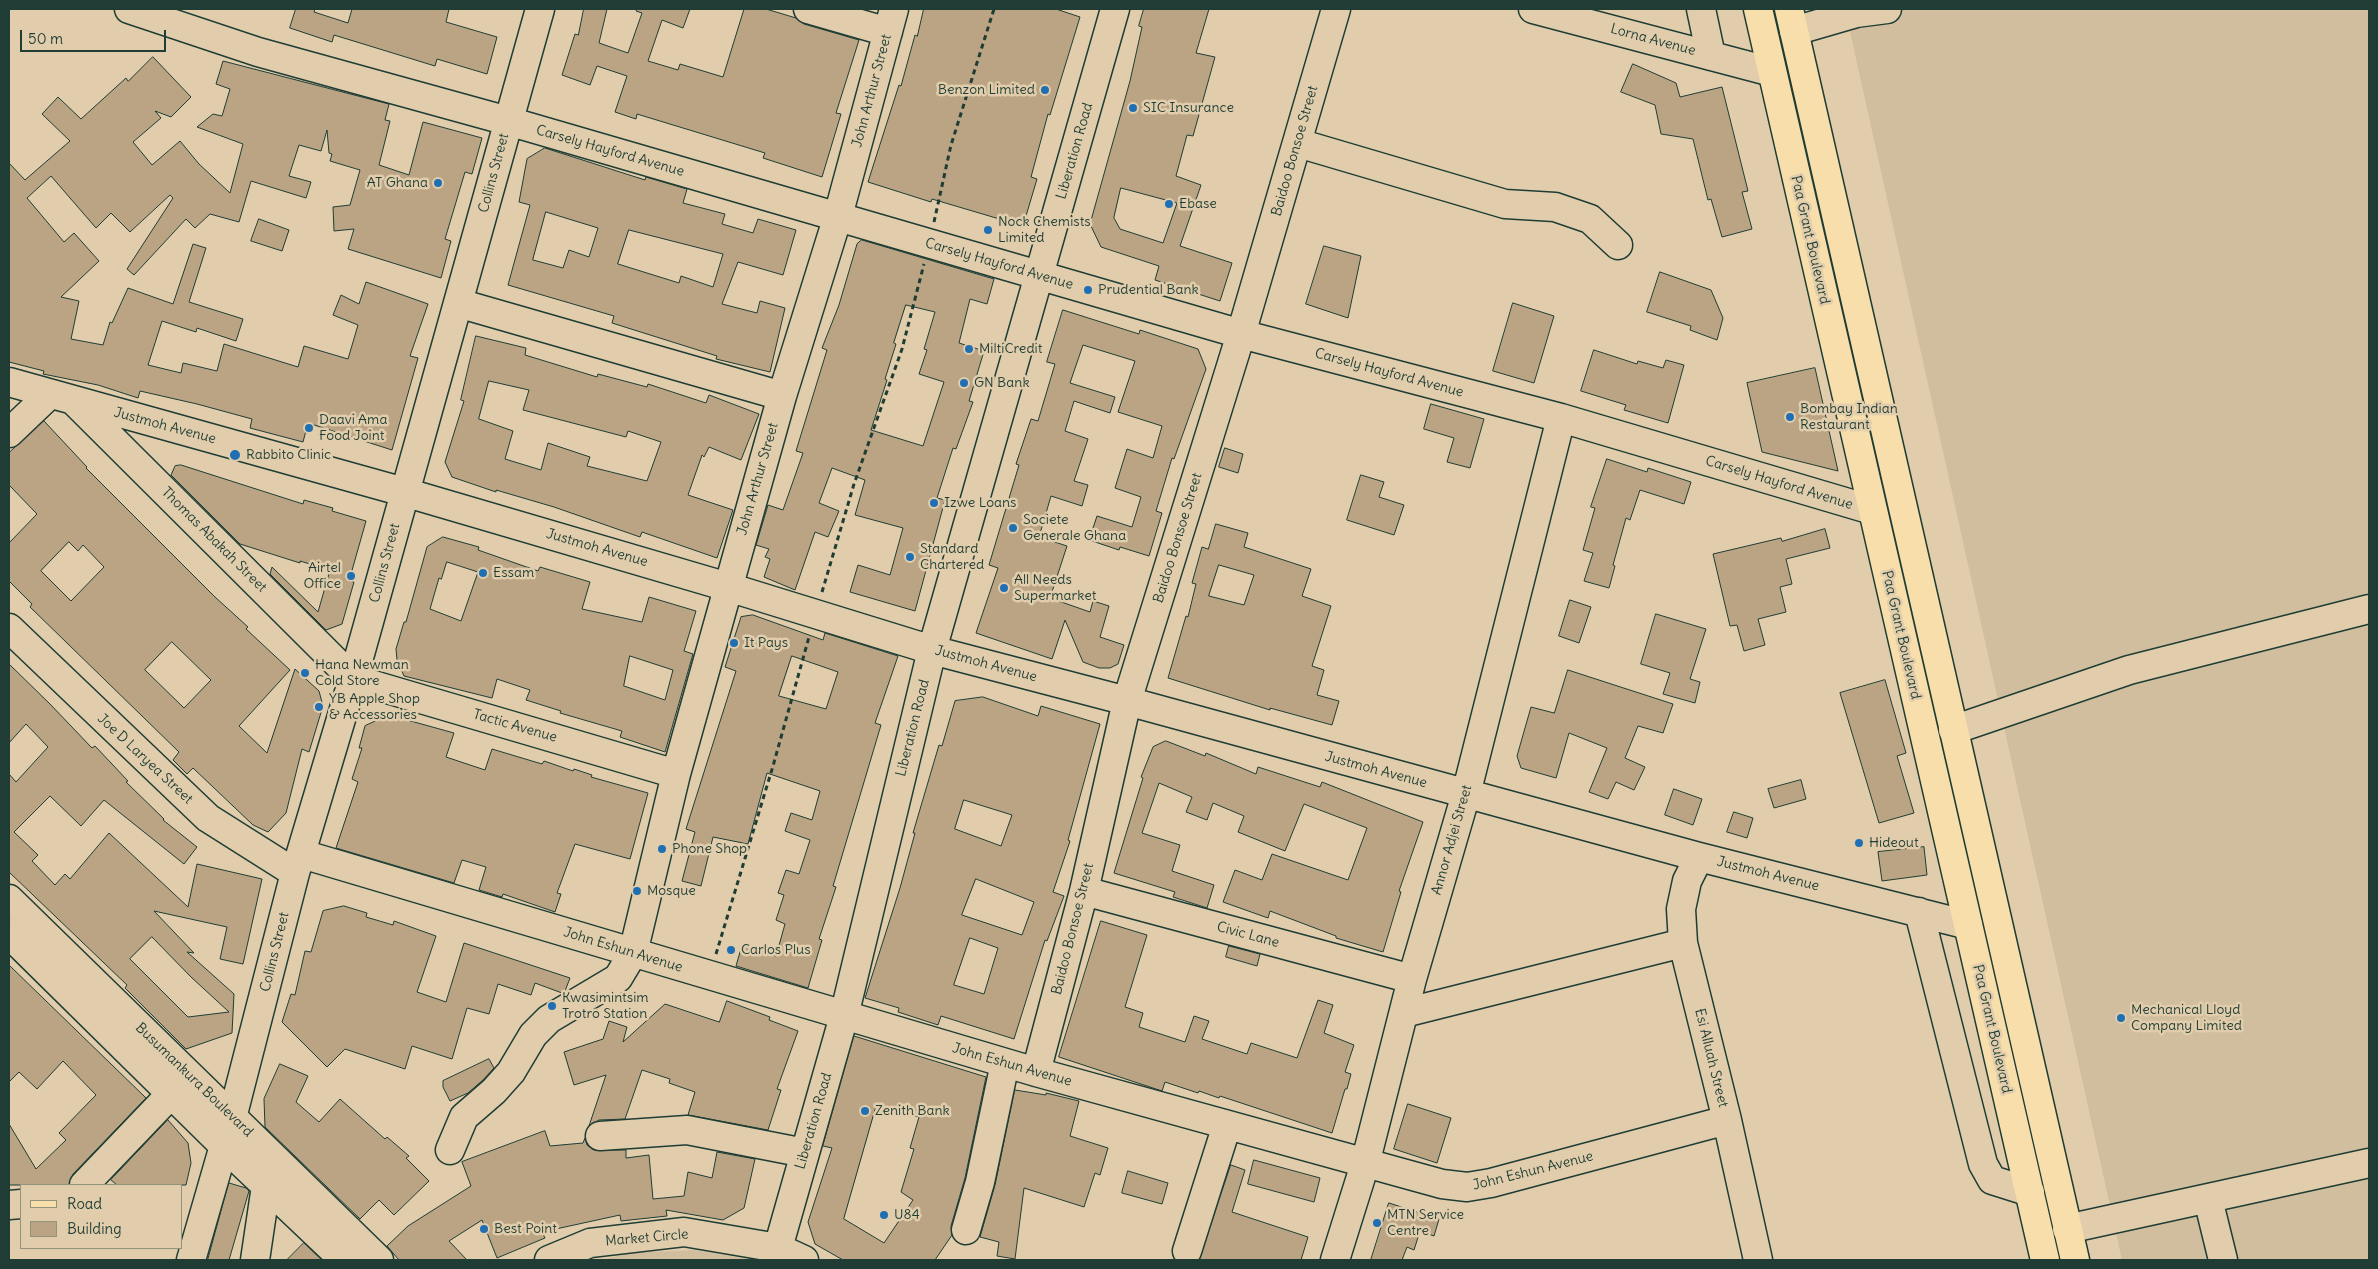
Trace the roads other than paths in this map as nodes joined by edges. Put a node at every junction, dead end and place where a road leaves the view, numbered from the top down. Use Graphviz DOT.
graph roads {
  1 [pos="129,9"];
  2 [pos="540,9"];
  3 [pos="808,9"];
  4 [pos="1115,9"];
  5 [pos="1336,9"];
  6 [pos="1533,9"];
  7 [pos="1701,9"];
  8 [pos="1758,9"];
  9 [pos="1887,9"];
  10 [pos="891,20"];
  11 [pos="1792,20"];
  12 [pos="1712,56"];
  13 [pos="1772,72"];
  14 [pos="508,122"];
  15 [pos="1298,143"];
  16 [pos="838,216"];
  17 [pos="1618,245"];
  18 [pos="1848,266"];
  19 [pos="1818,274"];
  20 [pos="1040,276"];
  21 [pos="458,303"];
  22 [pos="1242,334"];
  23 [pos="9,382"];
  24 [pos="782,396"];
  25 [pos="62,397"];
  26 [pos="1561,418"];
  27 [pos="9,433"];
  28 [pos="404,492"];
  29 [pos="1872,510"];
  30 [pos="728,587"];
  31 [pos="2369,609"];
  32 [pos="9,628"];
  33 [pos="932,650"];
  34 [pos="353,679"];
  35 [pos="1127,701"];
  36 [pos="1952,730"];
  37 [pos="676,774"];
  38 [pos="1466,794"];
  39 [pos="1698,857"];
  40 [pos="298,863"];
  41 [pos="1084,891"];
  42 [pos="9,899"];
  43 [pos="1919,912"];
  44 [pos="1968,925"];
  45 [pos="9,934"];
  46 [pos="1683,943"];
  47 [pos="633,953"];
  48 [pos="1412,979"];
  49 [pos="1404,1013"];
  50 [pos="844,1016"];
  51 [pos="1005,1063"];
  52 [pos="1036,1072"];
  53 [pos="171,1094"];
  54 [pos="232,1118"];
  55 [pos="1727,1120"];
  56 [pos="1227,1125"];
  57 [pos="600,1136"];
  58 [pos="224,1146"];
  59 [pos="450,1150"];
  60 [pos="805,1153"];
  61 [pos="2369,1163"];
  62 [pos="1365,1164"];
  63 [pos="85,1184"];
  64 [pos="266,1186"];
  65 [pos="2030,1192"];
  66 [pos="2208,1199"];
  67 [pos="2067,1229"];
  68 [pos="966,1230"];
  69 [pos="778,1248"];
  70 [pos="1187,1251"];
  71 [pos="191,1260"];
  72 [pos="254,1260"];
  73 [pos="344,1260"];
  74 [pos="379,1260"];
  75 [pos="549,1260"];
  76 [pos="804,1260"];
  77 [pos="1335,1260"];
  78 [pos="1758,1260"];
  79 [pos="2046,1260"];
  80 [pos="2075,1260"];
  81 [pos="2223,1260"];
  1 -- 14 [label="street, Carsely Hayford Avenue"];
  2 -- 14 [label="street, Collins Street"];
  3 -- 10 [label="street"];
  4 -- 20 [label="street, Liberation Road"];
  5 -- 15 [label="street, Baidoo Bonsoe Street"];
  6 -- 12 [label="street, Lorna Avenue"];
  7 -- 12 [label="street"];
  8 -- 13 [label="main road, Paa Grant Boulevard"];
  9 -- 11 [label="street"];
  10 -- 16 [label="street, John Arthur Street"];
  11 -- 18 [label="main road, Paa Grant Boulevard"];
  12 -- 13 [label="street, Lorna Avenue"];
  13 -- 19 [label="main road, Paa Grant Boulevard"];
  14 -- 16 [label="street, Carsely Hayford Avenue"];
  14 -- 21 [label="street, Collins Street"];
  15 -- 17 [label="street"];
  15 -- 22 [label="street, Baidoo Bonsoe Street"];
  16 -- 20 [label="street, Carsely Hayford Avenue"];
  16 -- 24 [label="street, John Arthur Street"];
  18 -- 19 [label="main road"];
  18 -- 36 [label="main road, Paa Grant Boulevard"];
  19 -- 29 [label="main road, Paa Grant Boulevard"];
  20 -- 22 [label="street, Carsely Hayford Avenue"];
  20 -- 33 [label="street, Liberation Road"];
  21 -- 24 [label="street"];
  21 -- 28 [label="street, Collins Street"];
  22 -- 26 [label="street, Carsely Hayford Avenue"];
  22 -- 35 [label="street, Baidoo Bonsoe Street"];
  23 -- 25 [label="street, Justmoh Avenue"];
  24 -- 30 [label="street, John Arthur Street"];
  25 -- 27 [label="street"];
  25 -- 28 [label="street, Justmoh Avenue"];
  25 -- 34 [label="street, Thomas Abakah Street"];
  26 -- 29 [label="street, Carsely Hayford Avenue"];
  26 -- 38 [label="street, Annor Adjei Street"];
  28 -- 30 [label="street, Justmoh Avenue"];
  28 -- 34 [label="street, Collins Street"];
  29 -- 44 [label="main road, Paa Grant Boulevard"];
  30 -- 33 [label="street, Justmoh Avenue"];
  30 -- 37 [label="street, John Arthur Street"];
  31 -- 36 [label="street"];
  32 -- 40 [label="street, Joe D Laryea Street"];
  33 -- 35 [label="street, Justmoh Avenue"];
  33 -- 50 [label="street, Liberation Road"];
  34 -- 37 [label="street, Tactic Avenue"];
  34 -- 40 [label="street, Collins Street"];
  35 -- 38 [label="street, Justmoh Avenue"];
  35 -- 41 [label="street, Baidoo Bonsoe Street"];
  36 -- 67 [label="main road, Paa Grant Boulevard"];
  37 -- 47 [label="street, John Arthur Street"];
  38 -- 39 [label="street, Justmoh Avenue"];
  38 -- 48 [label="street, Annor Adjei Street"];
  39 -- 43 [label="street, Justmoh Avenue"];
  39 -- 46 [label="street, Esi Alluah Street"];
  40 -- 47 [label="street, John Eshun Avenue"];
  40 -- 54 [label="street, Collins Street"];
  41 -- 48 [label="street, Civic Lane"];
  41 -- 52 [label="street, Baidoo Bonsoe Street"];
  42 -- 54 [label="street, Busumankura Boulevard"];
  43 -- 44 [label="street, Justmoh Avenue"];
  43 -- 65 [label="street"];
  44 -- 65 [label="main road, Paa Grant Boulevard"];
  45 -- 53 [label="street, Busumankura Boulevard"];
  46 -- 49 [label="street"];
  46 -- 55 [label="street, Esi Alluah Street"];
  47 -- 50 [label="street, John Eshun Avenue"];
  47 -- 59 [label="street, John Arthur Street"];
  48 -- 49 [label="street, Annor Adjei Street"];
  49 -- 62 [label="street, Annor Adjei Street"];
  50 -- 51 [label="street, John Eshun Avenue"];
  50 -- 60 [label="street, Liberation Road"];
  51 -- 52 [label="street, John Eshun Avenue"];
  51 -- 68 [label="street"];
  52 -- 56 [label="street, John Eshun Avenue"];
  53 -- 58 [label="street, Busumankura Boulevard"];
  53 -- 63 [label="street"];
  54 -- 58 [label="street, Collins Street"];
  54 -- 74 [label="street, Busumankura Boulevard"];
  55 -- 62 [label="street, John Eshun Avenue"];
  55 -- 78 [label="street, Esi Alluah Street"];
  56 -- 62 [label="street, John Eshun Avenue"];
  56 -- 70 [label="street"];
  57 -- 60 [label="street"];
  58 -- 64 [label="street, Busumankura Boulevard"];
  58 -- 71 [label="street"];
  60 -- 69 [label="street, Liberation Road"];
  61 -- 66 [label="street"];
  62 -- 77 [label="street, Annor Adjei Street"];
  64 -- 72 [label="street"];
  64 -- 73 [label="street, Busumankura Boulevard"];
  65 -- 79 [label="main road, Paa Grant Boulevard"];
  66 -- 67 [label="street"];
  66 -- 81 [label="street"];
  67 -- 80 [label="main road, Paa Grant Boulevard"];
  69 -- 75 [label="street, Market Circle"];
  69 -- 76 [label="street, Market Circle"];
}
